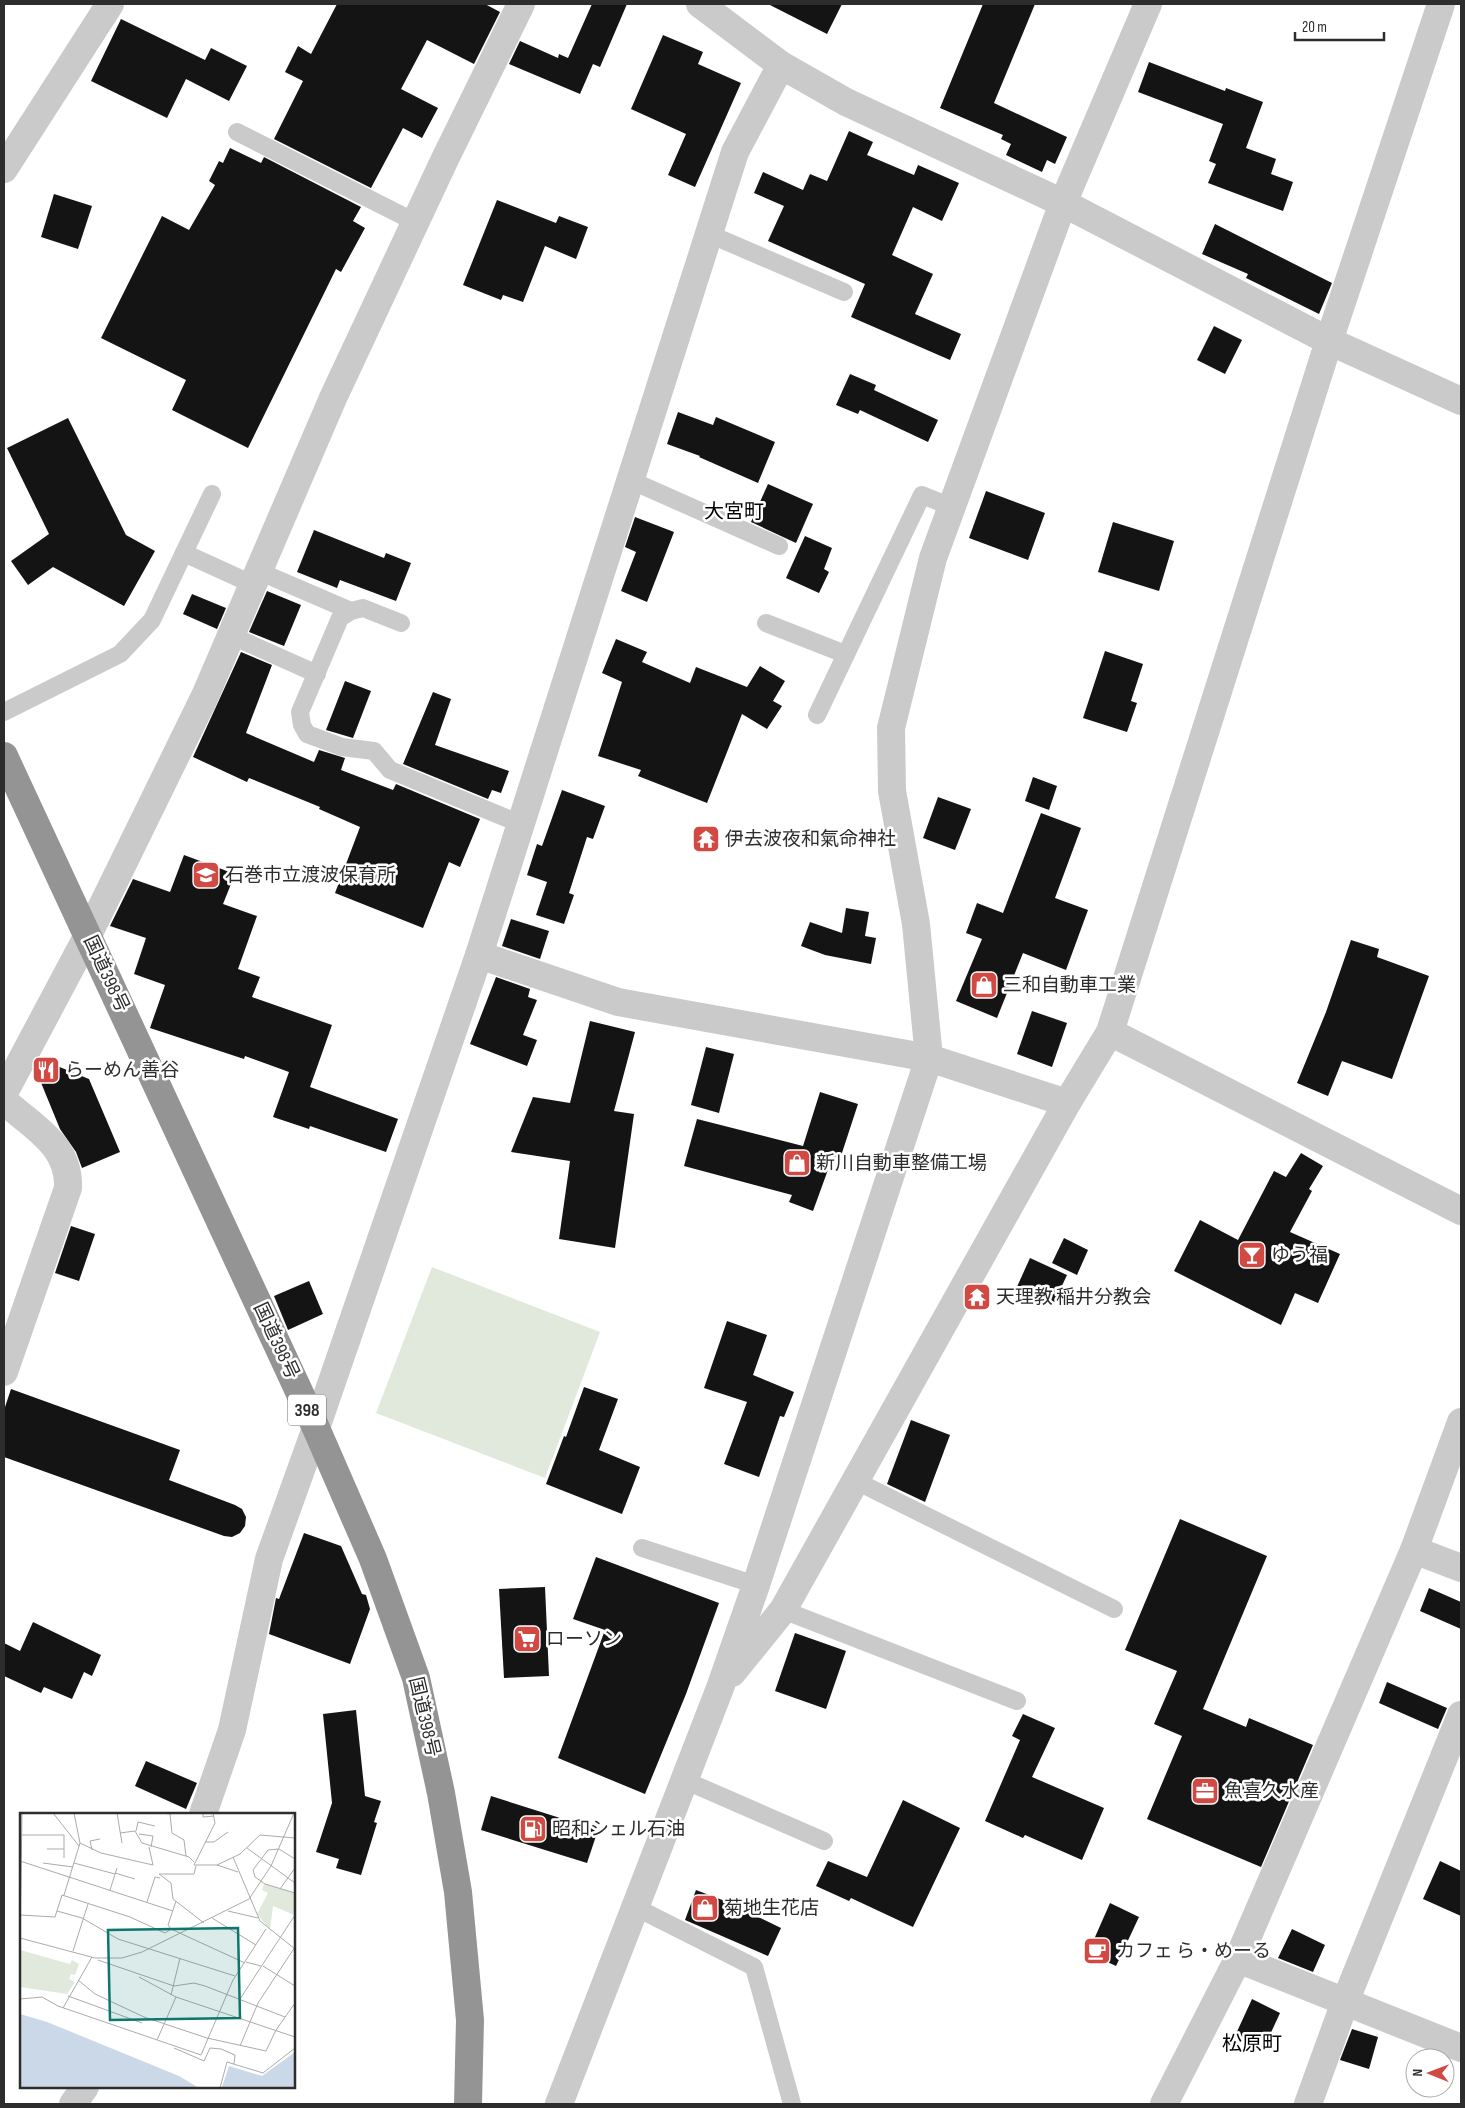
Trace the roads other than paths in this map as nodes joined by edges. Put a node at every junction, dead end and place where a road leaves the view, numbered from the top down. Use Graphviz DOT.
graph roads {
  1 [pos="110,4"];
  2 [pos="521,4"];
  3 [pos="700,4"];
  4 [pos="1148,4"];
  5 [pos="1441,4"];
  6 [pos="781,65"];
  7 [pos="237,132"];
  8 [pos="4,169"];
  9 [pos="1063,203"];
  10 [pos="416,222"];
  11 [pos="709,234"];
  12 [pos="844,292"];
  13 [pos="1329,341"];
  14 [pos="1461,401"];
  15 [pos="630,480"];
  16 [pos="212,494"];
  17 [pos="952,507"];
  18 [pos="780,546"];
  19 [pos="184,553"];
  20 [pos="255,577"];
  21 [pos="351,611"];
  22 [pos="401,623"];
  23 [pos="766,624"];
  24 [pos="230,636"];
  25 [pos="845,654"];
  26 [pos="317,674"];
  27 [pos="4,712"];
  28 [pos="817,714"];
  29 [pos="4,756"];
  30 [pos="521,824"];
  31 [pos="88,935"];
  32 [pos="479,955"];
  33 [pos="1110,1032"];
  34 [pos="929,1058"];
  35 [pos="4,1093"];
  36 [pos="4,1101"];
  37 [pos="1067,1103"];
  38 [pos="1461,1212"];
  39 [pos="4,1372"];
  40 [pos="1461,1422"];
  41 [pos="316,1428"];
  42 [pos="856,1481"];
  43 [pos="642,1548"];
  44 [pos="1414,1550"];
  45 [pos="1461,1568"];
  46 [pos="756,1585"];
  47 [pos="1114,1609"];
  48 [pos="783,1610"];
  49 [pos="720,1688"];
  50 [pos="1017,1701"];
  51 [pos="1461,1715"];
  52 [pos="684,1780"];
  53 [pos="203,1813"];
  54 [pos="824,1841"];
  55 [pos="635,1907"];
  56 [pos="1238,1959"];
  57 [pos="1345,2002"];
  58 [pos="1461,2048"];
  59 [pos="84,2088"];
  60 [pos="73,2104"];
  61 [pos="468,2104"];
  62 [pos="559,2104"];
  63 [pos="792,2104"];
  64 [pos="1164,2104"];
  65 [pos="1308,2104"];
  1 -- 8 [label="street"];
  2 -- 10 [label="street"];
  3 -- 6 [label="street"];
  4 -- 9 [label="street"];
  5 -- 13 [label="street"];
  6 -- 9 [label="street"];
  6 -- 11 [label="street"];
  7 -- 10 [label="lane"];
  9 -- 13 [label="street"];
  9 -- 17 [label="street"];
  10 -- 20 [label="street"];
  11 -- 12 [label="lane"];
  11 -- 15 [label="street"];
  13 -- 14 [label="street"];
  13 -- 33 [label="street"];
  15 -- 18 [label="lane"];
  15 -- 30 [label="street"];
  16 -- 19 [label="lane"];
  17 -- 25 [label="lane"];
  17 -- 34 [label="street"];
  19 -- 20 [label="lane"];
  19 -- 27 [label="lane"];
  20 -- 21 [label="lane"];
  20 -- 24 [label="street"];
  21 -- 22 [label="lane"];
  21 -- 26 [label="lane"];
  23 -- 25 [label="lane"];
  24 -- 26 [label="lane"];
  24 -- 31 [label="street"];
  25 -- 28 [label="lane"];
  26 -- 30 [label="lane"];
  29 -- 31 [label="highway, 国道398号 / 398"];
  30 -- 32 [label="street"];
  31 -- 35 [label="street"];
  31 -- 41 [label="highway, 国道398号 / 398"];
  32 -- 34 [label="street"];
  32 -- 41 [label="street"];
  33 -- 37 [label="street"];
  33 -- 38 [label="street"];
  34 -- 37 [label="street"];
  34 -- 46 [label="street"];
  36 -- 39 [label="street"];
  37 -- 42 [label="street"];
  40 -- 44 [label="street"];
  41 -- 53 [label="street"];
  41 -- 61 [label="highway, 国道398号 / 398"];
  42 -- 47 [label="lane"];
  42 -- 48 [label="street"];
  43 -- 46 [label="lane"];
  44 -- 45 [label="street"];
  44 -- 56 [label="street"];
  46 -- 49 [label="street"];
  48 -- 49 [label="street"];
  48 -- 50 [label="lane"];
  49 -- 52 [label="street"];
  51 -- 57 [label="street"];
  52 -- 54 [label="lane"];
  52 -- 55 [label="street"];
  55 -- 62 [label="street"];
  55 -- 63 [label="lane"];
  56 -- 57 [label="street"];
  56 -- 64 [label="street"];
  57 -- 58 [label="street"];
  57 -- 65 [label="street"];
  59 -- 60 [label="street"];
}
